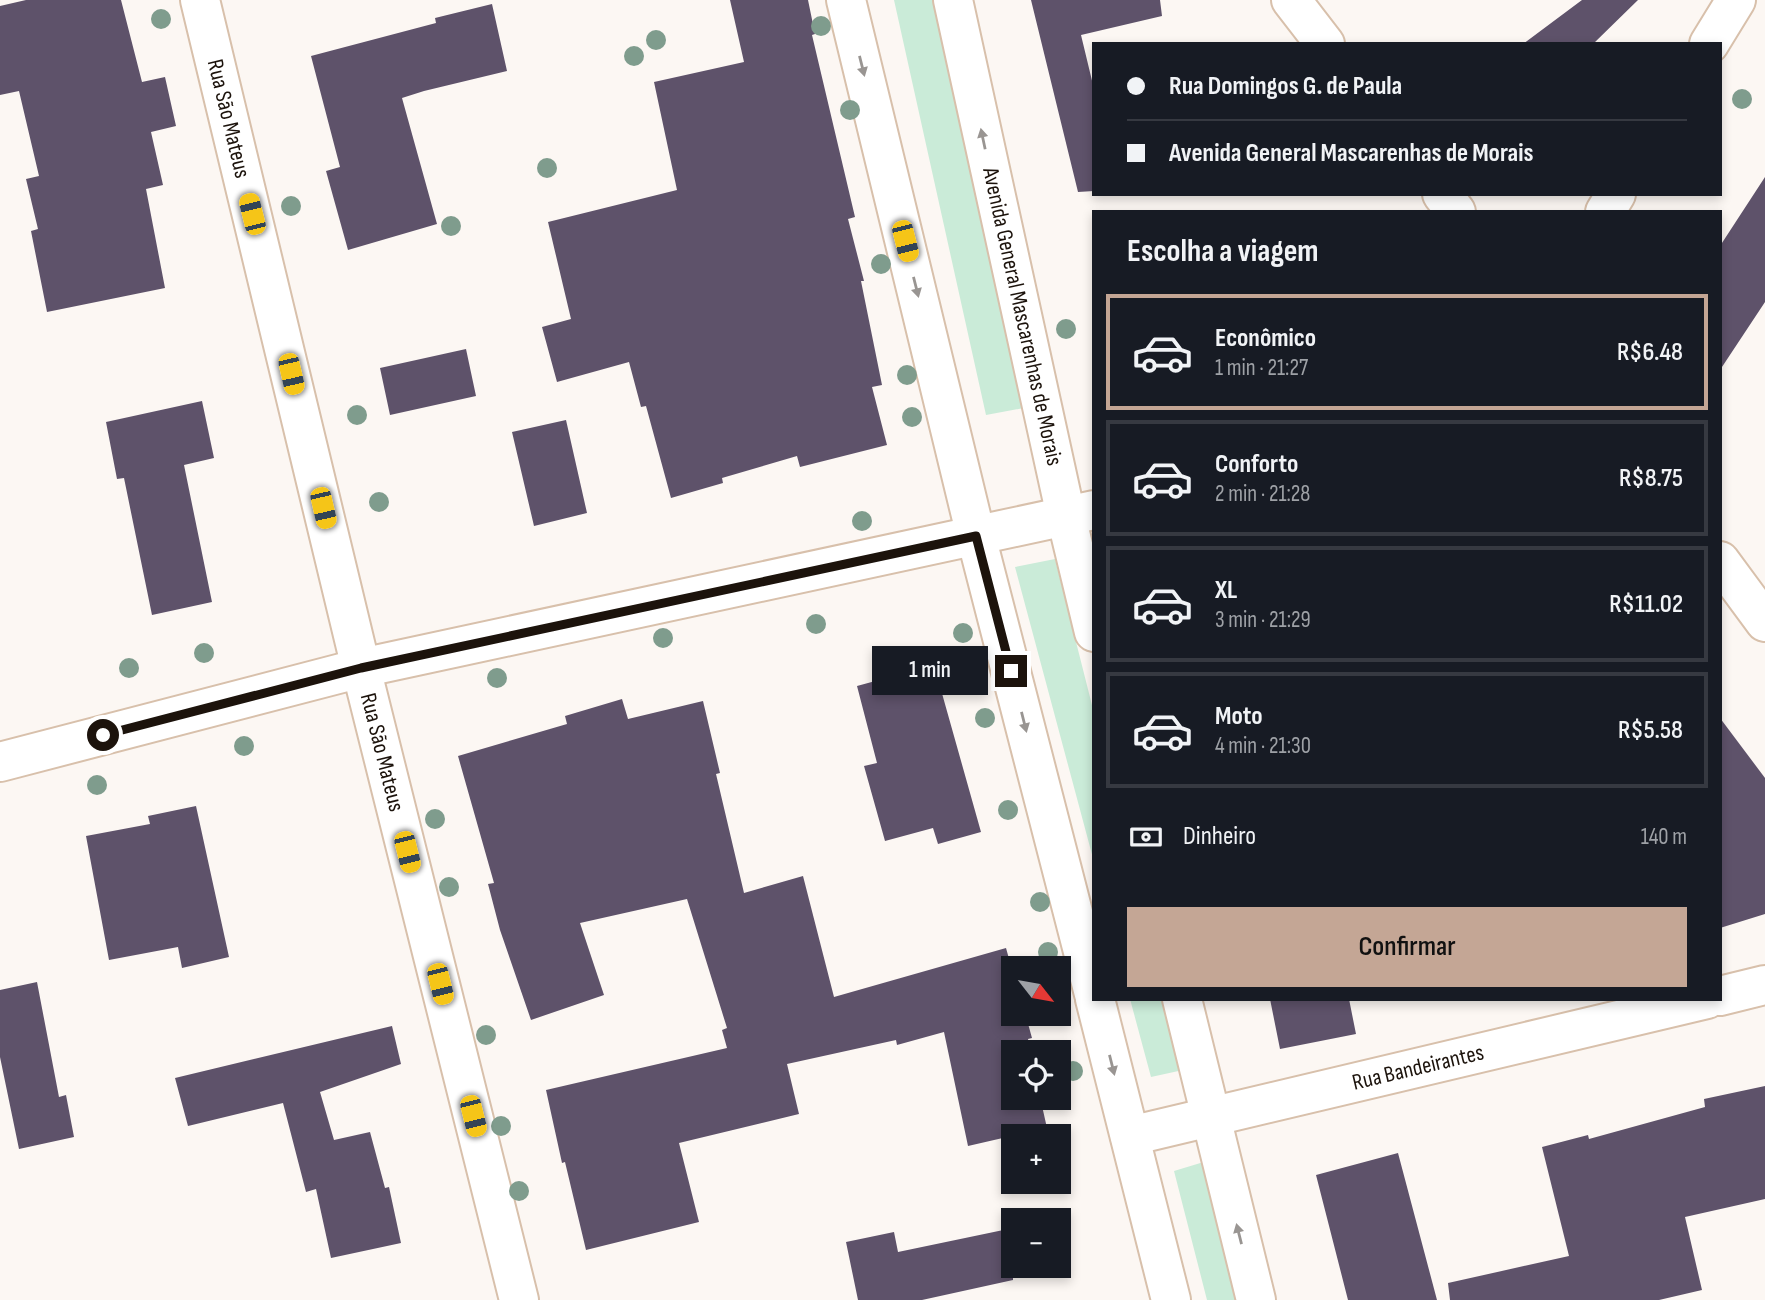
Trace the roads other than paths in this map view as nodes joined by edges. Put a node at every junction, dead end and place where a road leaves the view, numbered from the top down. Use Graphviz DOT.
graph roads {
  1 [pos="201,0"];
  2 [pos="846,0"];
  3 [pos="953,0"];
  4 [pos="1291,0"];
  5 [pos="1736,0"];
  6 [pos="1323,42"];
  7 [pos="1710,42"];
  8 [pos="1444,196"];
  9 [pos="1454,210"];
  10 [pos="1080,513"];
  11 [pos="976,536"];
  12 [pos="1722,564"];
  13 [pos="1092,615"];
  14 [pos="1765,622"];
  15 [pos="361,668"];
  16 [pos="0,762"];
  17 [pos="1765,985"];
  18 [pos="1092,986"];
  19 [pos="1722,996"];
  20 [pos="1096,1001"];
  21 [pos="1182,1001"];
  22 [pos="1699,1001"];
  23 [pos="1211,1118"];
  24 [pos="1130,1136"];
  25 [pos="519,1300"];
  26 [pos="1171,1300"];
  27 [pos="1255,1300"];
  1 -- 15 [label="street, Rua São Mateus"];
  2 -- 11 [label="street, one-way"];
  10 -- 3 [label="street, Avenida General Mascarenhas de Morais, one-way"];
  4 -- 6 [label="street"];
  5 -- 7 [label="street"];
  8 -- 9 [label="street"];
  10 -- 11 [label="street"];
  10 -- 13 [label="street, Avenida General Mascarenhas de Morais"];
  11 -- 15 [label="street"];
  11 -- 18 [label="street, one-way"];
  12 -- 14 [label="street"];
  15 -- 16 [label="street"];
  15 -- 25 [label="street, Rua São Mateus"];
  17 -- 19 [label="street"];
  20 -- 24 [label="street, one-way"];
  21 -- 23 [label="street"];
  22 -- 23 [label="street, Rua Bandeirantes"];
  23 -- 24 [label="street, Rua Bandeirantes"];
  27 -- 23 [label="street, one-way"];
  24 -- 26 [label="street"];
}
